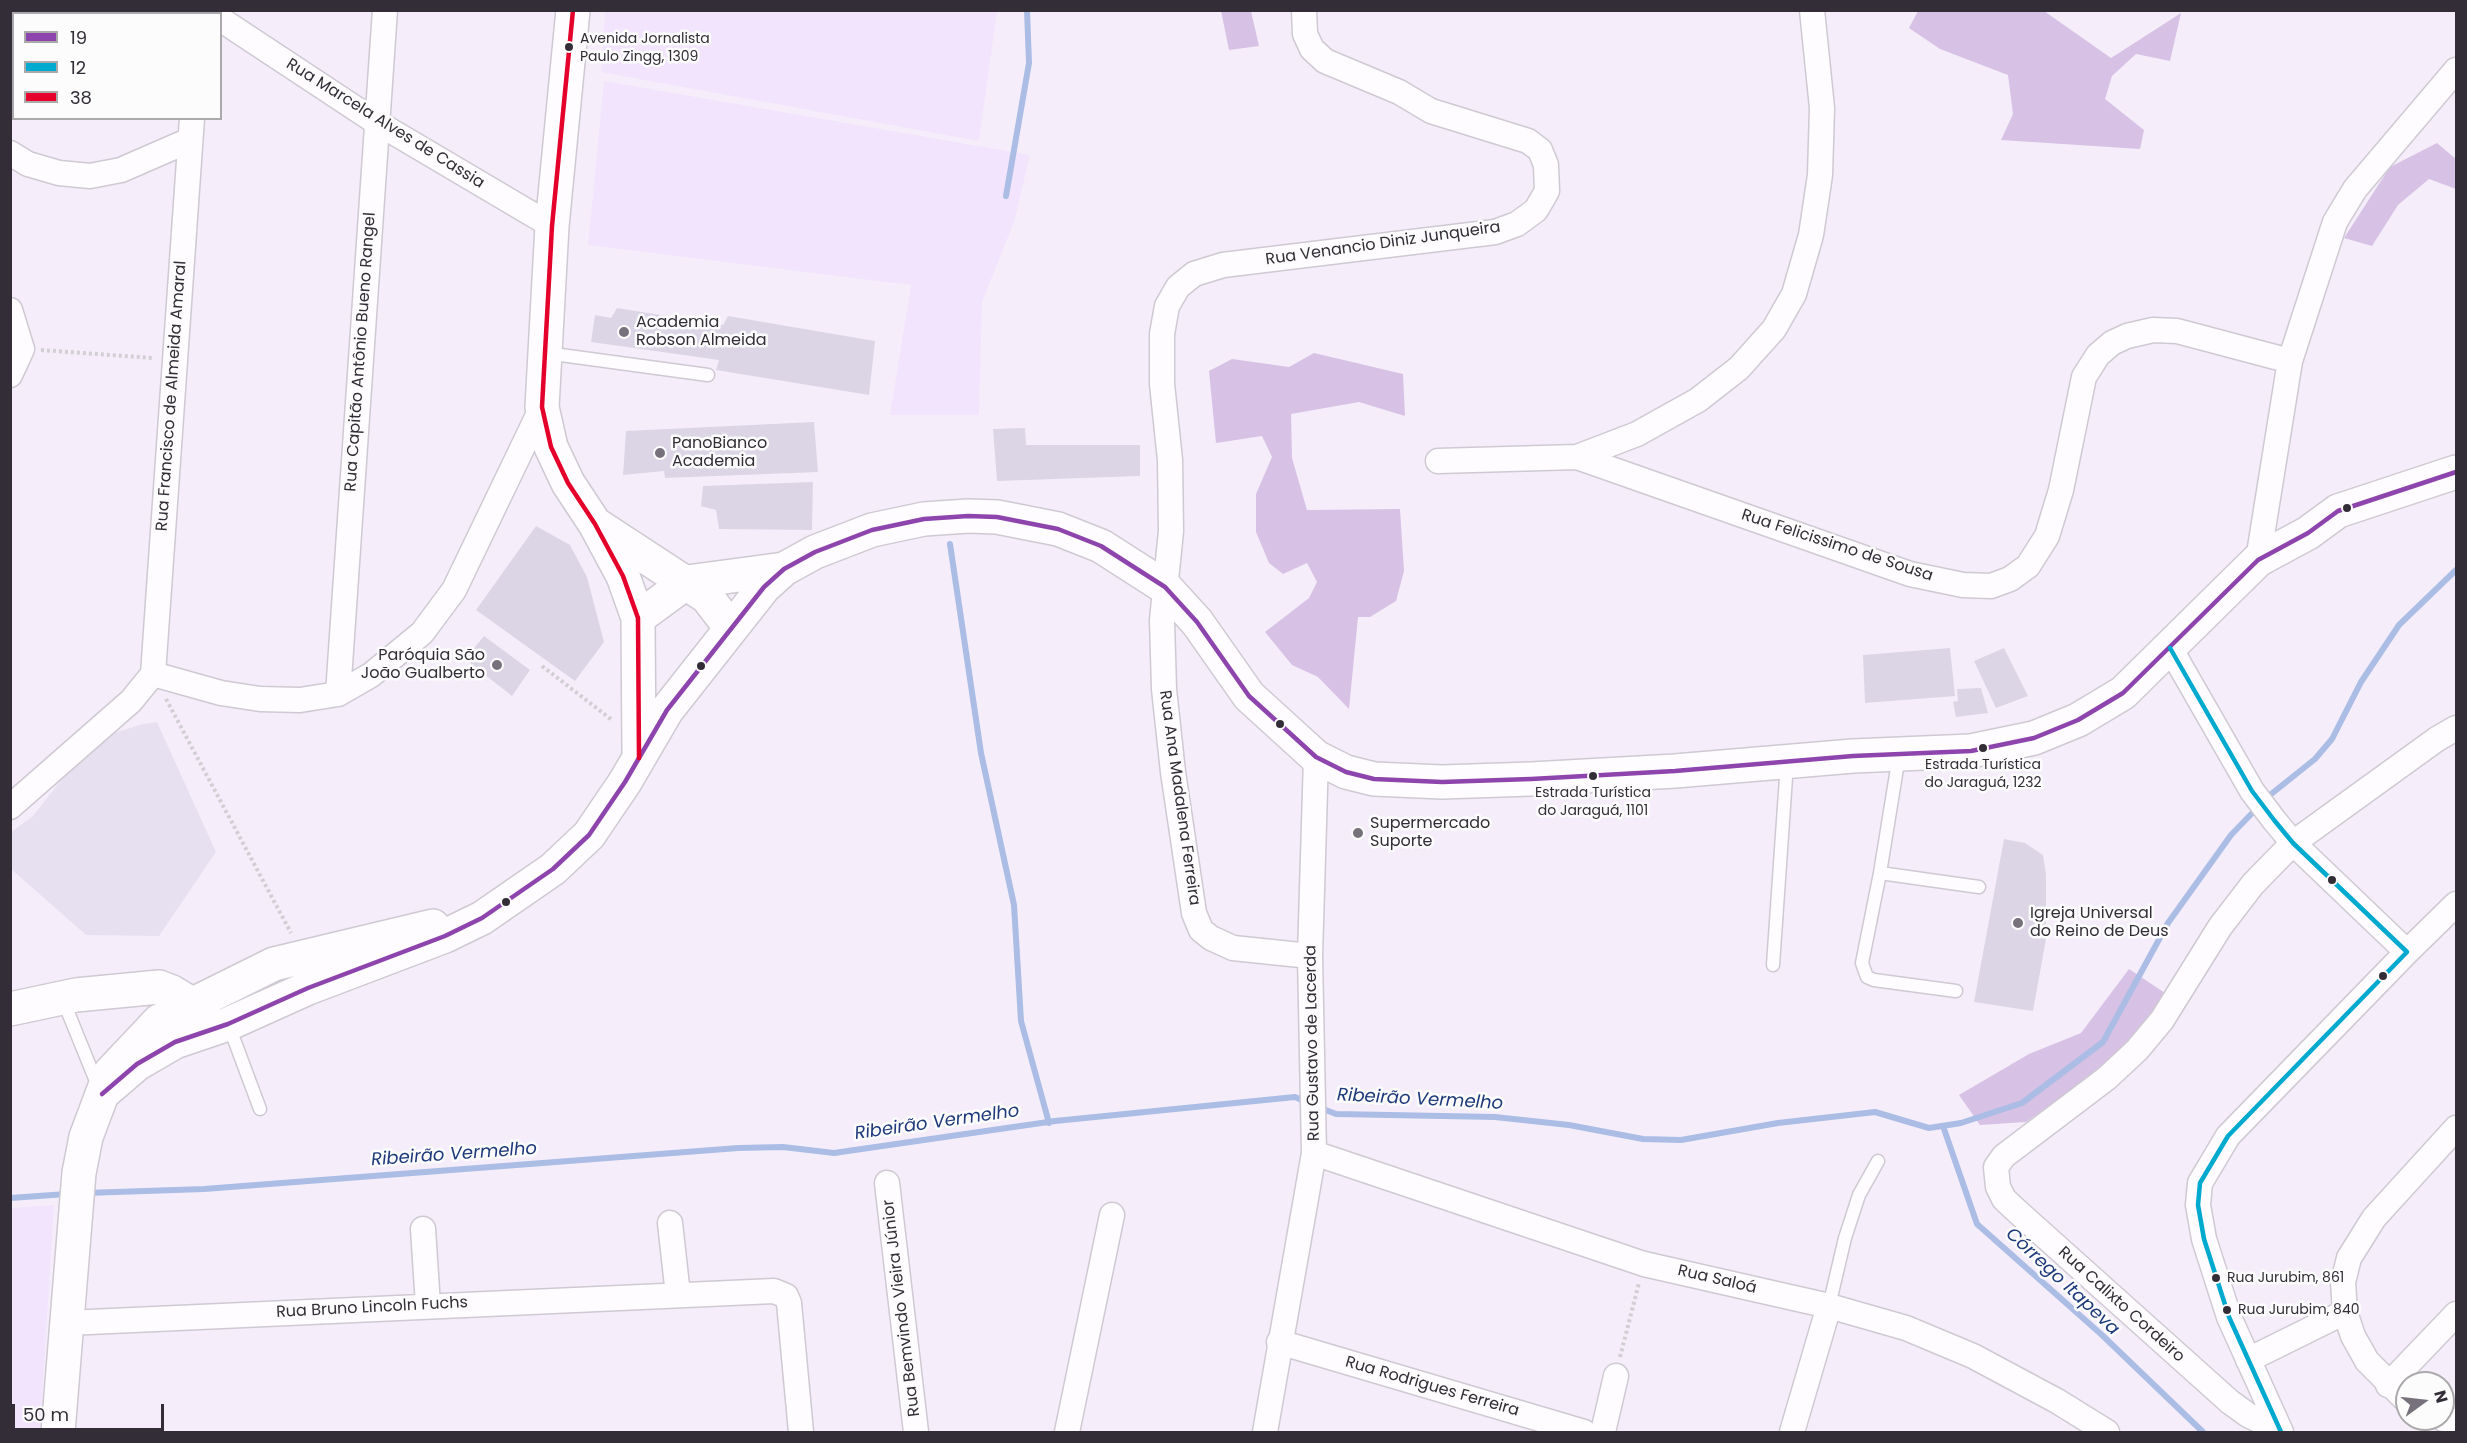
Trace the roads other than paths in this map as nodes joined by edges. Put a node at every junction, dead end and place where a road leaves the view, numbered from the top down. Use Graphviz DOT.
graph roads {
  1 [pos="386,10"];
  2 [pos="573,10"];
  3 [pos="1304,10"];
  4 [pos="1812,10"];
  5 [pos="222,20"];
  6 [pos="2457,70"];
  7 [pos="376,122"];
  8 [pos="191,129"];
  9 [pos="10,153"];
  10 [pos="552,226"];
  11 [pos="10,310"];
  12 [pos="544,352"];
  13 [pos="2290,361"];
  14 [pos="10,375"];
  15 [pos="708,375"];
  16 [pos="542,407"];
  17 [pos="1577,457"];
  18 [pos="1438,462"];
  19 [pos="2457,472"];
  20 [pos="595,524"];
  21 [pos="2258,560"];
  22 [pos="784,569"];
  23 [pos="687,582"];
  24 [pos="1165,587"];
  25 [pos="638,618"];
  26 [pos="730,627"];
  27 [pos="2170,648"];
  28 [pos="153,674"];
  29 [pos="640,689"];
  30 [pos="338,694"];
  31 [pos="667,710"];
  32 [pos="2457,728"];
  33 [pos="1899,755"];
  34 [pos="639,758"];
  35 [pos="1316,758"];
  36 [pos="1787,762"];
  37 [pos="10,807"];
  38 [pos="2293,843"];
  39 [pos="1880,873"];
  40 [pos="1979,887"];
  41 [pos="2457,904"];
  42 [pos="482,918"];
  43 [pos="2407,952"];
  44 [pos="1311,956"];
  45 [pos="288,959"];
  46 [pos="1773,965"];
  47 [pos="159,987"];
  48 [pos="1956,991"];
  49 [pos="70,997"];
  50 [pos="190,1003"];
  51 [pos="10,1009"];
  52 [pos="228,1024"];
  53 [pos="172,1036"];
  54 [pos="102,1094"];
  55 [pos="260,1109"];
  56 [pos="2457,1128"];
  57 [pos="1314,1146"];
  58 [pos="1878,1161"];
  59 [pos="887,1183"];
  60 [pos="1112,1215"];
  61 [pos="670,1223"];
  62 [pos="423,1229"];
  63 [pos="678,1295"];
  64 [pos="428,1305"];
  65 [pos="1829,1306"];
  66 [pos="2345,1312"];
  67 [pos="2457,1314"];
  68 [pos="67,1323"];
  69 [pos="1279,1342"];
  70 [pos="2248,1360"];
  71 [pos="1616,1376"];
  72 [pos="2388,1385"];
  73 [pos="2395,1391"];
  74 [pos="58,1432"];
  75 [pos="801,1432"];
  76 [pos="916,1432"];
  77 [pos="1067,1432"];
  78 [pos="1265,1432"];
  79 [pos="1584,1432"];
  80 [pos="1603,1432"];
  81 [pos="1792,1432"];
  82 [pos="2108,1432"];
  83 [pos="2281,1432"];
  1 -- 7 [label="street, Rua Capitão Antônio Bueno Rangel"];
  2 -- 10 [label="main road"];
  3 -- 24 [label="street, Rua Venancio Diniz Junqueira"];
  4 -- 17 [label="street"];
  5 -- 7 [label="street, Rua Marcela Alves de Cassia"];
  6 -- 13 [label="street"];
  7 -- 10 [label="street, Rua Marcela Alves de Cassia"];
  7 -- 30 [label="street, Rua Capitão Antônio Bueno Rangel"];
  8 -- 9 [label="street"];
  8 -- 28 [label="street, Rua Francisco de Almeida Amaral"];
  10 -- 12 [label="main road"];
  11 -- 14 [label="street"];
  12 -- 15 [label="lane"];
  12 -- 16 [label="main road"];
  13 -- 17 [label="street, Rua Felicissimo de Sousa"];
  13 -- 21 [label="street"];
  16 -- 20 [label="main road"];
  16 -- 30 [label="street"];
  17 -- 18 [label="street, Rua Felicissimo de Sousa"];
  19 -- 21 [label="main road"];
  20 -- 23 [label="main road"];
  20 -- 25 [label="main road"];
  21 -- 27 [label="main road"];
  22 -- 23 [label="main road"];
  22 -- 24 [label="main road"];
  22 -- 26 [label="main road"];
  23 -- 25 [label="main road"];
  23 -- 26 [label="main road"];
  24 -- 35 [label="main road"];
  24 -- 44 [label="street, Rua Ana Madalena Ferreira"];
  25 -- 29 [label="main road"];
  26 -- 31 [label="main road"];
  27 -- 33 [label="main road"];
  27 -- 38 [label="street"];
  28 -- 30 [label="street"];
  28 -- 37 [label="street"];
  29 -- 31 [label="main road"];
  29 -- 34 [label="main road"];
  31 -- 34 [label="main road"];
  32 -- 38 [label="street"];
  33 -- 36 [label="main road"];
  33 -- 39 [label="lane"];
  34 -- 42 [label="main road"];
  35 -- 36 [label="main road"];
  35 -- 44 [label="street, Rua Gustavo de Lacerda"];
  36 -- 46 [label="lane"];
  38 -- 43 [label="street"];
  38 -- 83 [label="street, Rua Calixto Cordeiro"];
  39 -- 40 [label="lane"];
  39 -- 48 [label="lane"];
  41 -- 43 [label="street"];
  42 -- 45 [label="main road"];
  42 -- 52 [label="main road"];
  43 -- 70 [label="street"];
  44 -- 57 [label="street, Rua Gustavo de Lacerda"];
  45 -- 47 [label="main road"];
  45 -- 50 [label="main road"];
  47 -- 49 [label="main road"];
  47 -- 50 [label="main road"];
  49 -- 51 [label="main road"];
  49 -- 53 [label="main road"];
  49 -- 54 [label="lane"];
  50 -- 53 [label="main road"];
  50 -- 53 [label="main road"];
  52 -- 53 [label="main road"];
  52 -- 55 [label="lane"];
  53 -- 54 [label="main road"];
  54 -- 68 [label="main road"];
  56 -- 66 [label="street"];
  57 -- 65 [label="street, Rua Saloá"];
  57 -- 69 [label="street, Rua Gustavo de Lacerda"];
  58 -- 65 [label="lane"];
  59 -- 76 [label="street, Rua Bemvindo Vieira Júnior"];
  60 -- 77 [label="street"];
  61 -- 63 [label="street"];
  62 -- 64 [label="street"];
  63 -- 64 [label="street, Rua Bruno Lincoln Fuchs"];
  63 -- 75 [label="street, Rua Bruno Lincoln Fuchs"];
  64 -- 68 [label="street, Rua Bruno Lincoln Fuchs"];
  65 -- 81 [label="street"];
  65 -- 82 [label="street, Rua Saloá"];
  66 -- 70 [label="street"];
  66 -- 72 [label="street"];
  67 -- 72 [label="street"];
  68 -- 74 [label="main road"];
  69 -- 78 [label="street, Rua Gustavo de Lacerda"];
  69 -- 79 [label="street, Rua Rodrigues Ferreira"];
  70 -- 83 [label="street"];
  71 -- 80 [label="street"];
  72 -- 73 [label="street"];
}
